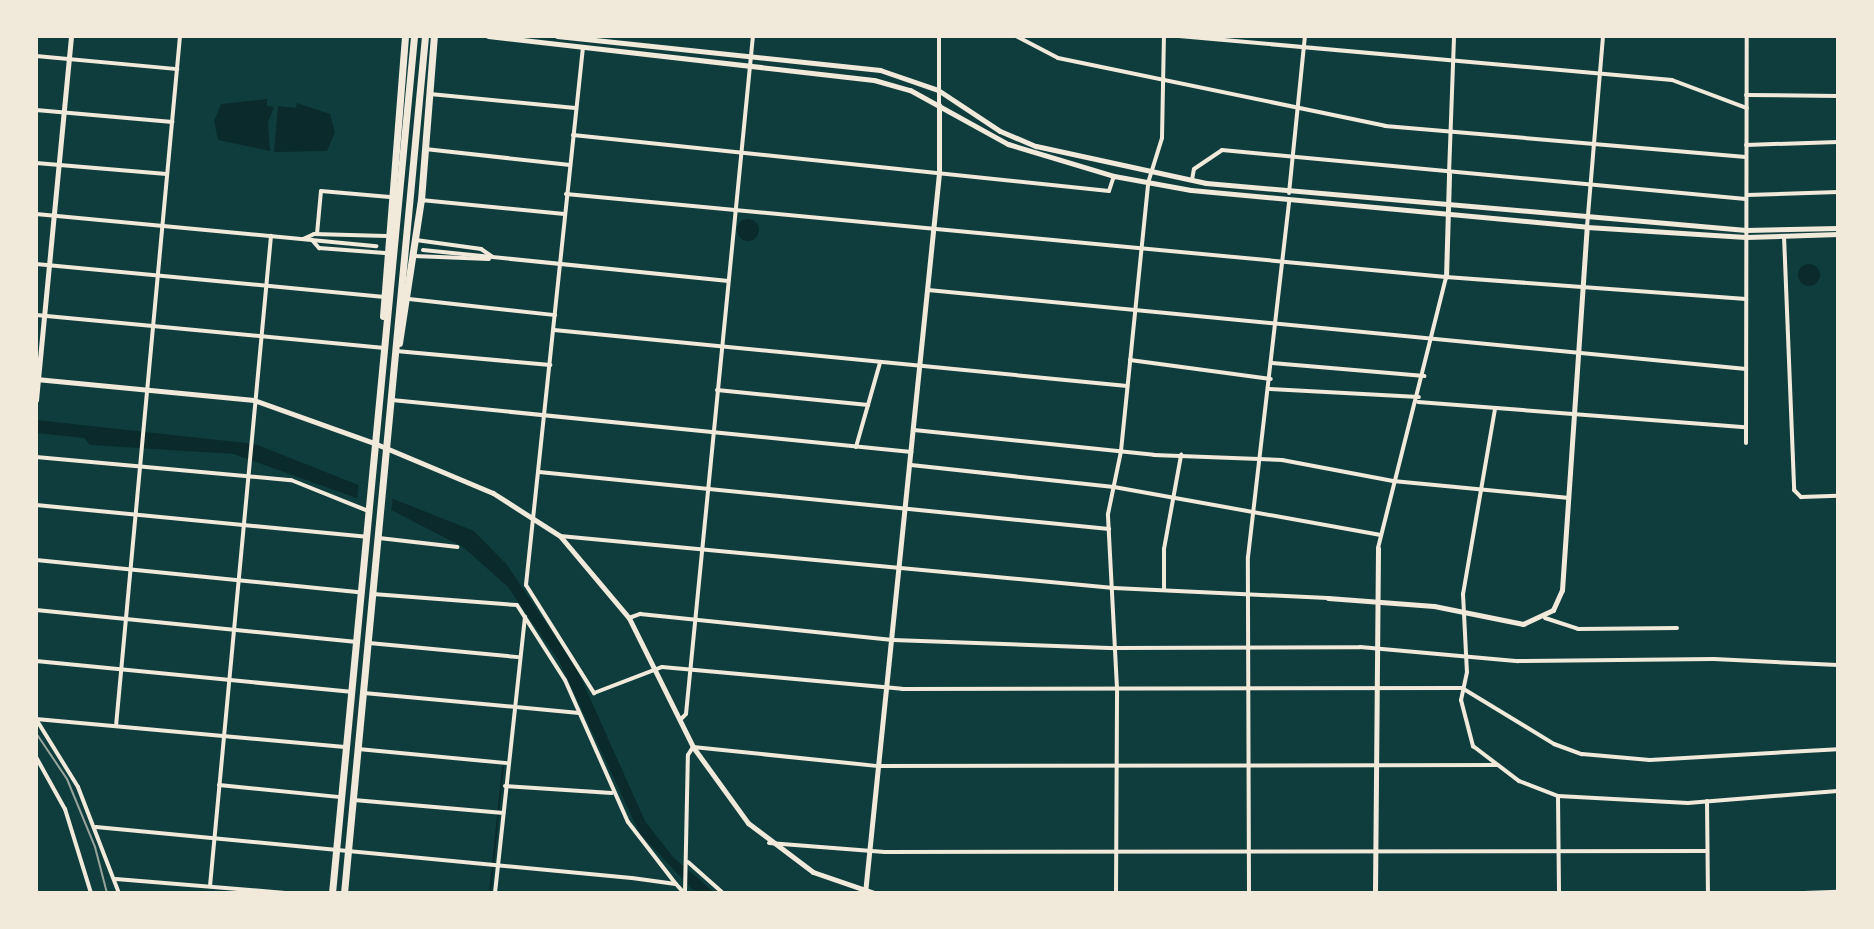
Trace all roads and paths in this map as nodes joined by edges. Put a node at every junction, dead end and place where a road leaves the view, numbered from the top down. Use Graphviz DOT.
graph roads {
  1 [pos="70,36"];
  2 [pos="180,36"];
  3 [pos="405,36"];
  4 [pos="414,36"];
  5 [pos="425,36"];
  6 [pos="434,36"];
  7 [pos="488,36"];
  8 [pos="557,36"];
  9 [pos="753,36"];
  10 [pos="939,36"];
  11 [pos="1016,36"];
  12 [pos="1164,36"];
  13 [pos="1179,36"];
  14 [pos="1305,36"];
  15 [pos="1454,36"];
  16 [pos="1603,36"];
  17 [pos="1747,36"];
  18 [pos="584,37"];
  19 [pos="583,47"];
  20 [pos="1304,49"];
  21 [pos="36,56"];
  22 [pos="751,56"];
  23 [pos="68,59"];
  24 [pos="1453,62"];
  25 [pos="750,67"];
  26 [pos="177,69"];
  27 [pos="1599,74"];
  28 [pos="1162,78"];
  29 [pos="938,90"];
  30 [pos="429,94"];
  31 [pos="1746,95"];
  32 [pos="1838,96"];
  33 [pos="939,105"];
  34 [pos="575,108"];
  35 [pos="1747,108"];
  36 [pos="1298,109"];
  37 [pos="36,110"];
  38 [pos="63,112"];
  39 [pos="172,122"];
  40 [pos="1449,134"];
  41 [pos="573,135"];
  42 [pos="1838,142"];
  43 [pos="1594,145"];
  44 [pos="1746,145"];
  45 [pos="425,149"];
  46 [pos="740,152"];
  47 [pos="1294,156"];
  48 [pos="1746,157"];
  49 [pos="36,163"];
  50 [pos="58,165"];
  51 [pos="570,165"];
  52 [pos="939,173"];
  53 [pos="167,174"];
  54 [pos="1149,174"];
  55 [pos="1449,174"];
  56 [pos="1114,176"];
  57 [pos="1192,181"];
  58 [pos="1148,183"];
  59 [pos="1590,188"];
  60 [pos="1838,192"];
  61 [pos="1289,193"];
  62 [pos="566,194"];
  63 [pos="390,197"];
  64 [pos="1746,197"];
  65 [pos="421,200"];
  66 [pos="1289,202"];
  67 [pos="1448,206"];
  68 [pos="734,208"];
  69 [pos="36,214"];
  70 [pos="564,214"];
  71 [pos="53,215"];
  72 [pos="1448,215"];
  73 [pos="1588,218"];
  74 [pos="162,226"];
  75 [pos="1587,226"];
  76 [pos="934,228"];
  77 [pos="1838,228"];
  78 [pos="1746,230"];
  79 [pos="316,234"];
  80 [pos="1838,234"];
  81 [pos="1784,235"];
  82 [pos="271,236"];
  83 [pos="386,237"];
  84 [pos="1746,237"];
  85 [pos="302,239"];
  86 [pos="312,240"];
  87 [pos="416,240"];
  88 [pos="376,246"];
  89 [pos="1142,248"];
  90 [pos="423,250"];
  91 [pos="385,253"];
  92 [pos="414,256"];
  93 [pos="493,258"];
  94 [pos="1283,261"];
  95 [pos="36,264"];
  96 [pos="559,264"];
  97 [pos="48,265"];
  98 [pos="158,276"];
  99 [pos="1446,277"];
  100 [pos="728,281"];
  101 [pos="1582,285"];
  102 [pos="267,286"];
  103 [pos="928,290"];
  104 [pos="384,297"];
  105 [pos="409,299"];
  106 [pos="1746,299"];
  107 [pos="1135,310"];
  108 [pos="36,315"];
  109 [pos="555,315"];
  110 [pos="43,316"];
  111 [pos="1275,324"];
  112 [pos="153,326"];
  113 [pos="386,330"];
  114 [pos="554,330"];
  115 [pos="262,337"];
  116 [pos="1432,340"];
  117 [pos="721,347"];
  118 [pos="384,348"];
  119 [pos="396,351"];
  120 [pos="1580,356"];
  121 [pos="1130,360"];
  122 [pos="880,363"];
  123 [pos="1272,363"];
  124 [pos="550,365"];
  125 [pos="920,366"];
  126 [pos="1746,369"];
  127 [pos="1424,376"];
  128 [pos="37,379"];
  129 [pos="1271,380"];
  130 [pos="1127,386"];
  131 [pos="1270,389"];
  132 [pos="717,390"];
  133 [pos="147,391"];
  134 [pos="1418,399"];
  135 [pos="36,400"];
  136 [pos="254,400"];
  137 [pos="392,400"];
  138 [pos="868,405"];
  139 [pos="1495,409"];
  140 [pos="1576,414"];
  141 [pos="545,416"];
  142 [pos="1745,427"];
  143 [pos="914,430"];
  144 [pos="712,433"];
  145 [pos="374,443"];
  146 [pos="1746,443"];
  147 [pos="387,447"];
  148 [pos="856,447"];
  149 [pos="1121,451"];
  150 [pos="912,452"];
  151 [pos="1181,455"];
  152 [pos="36,457"];
  153 [pos="1259,459"];
  154 [pos="911,465"];
  155 [pos="140,466"];
  156 [pos="539,472"];
  157 [pos="248,477"];
  158 [pos="1392,481"];
  159 [pos="1114,487"];
  160 [pos="707,489"];
  161 [pos="1481,491"];
  162 [pos="1838,496"];
  163 [pos="1172,498"];
  164 [pos="1570,498"];
  165 [pos="36,505"];
  166 [pos="368,509"];
  167 [pos="906,510"];
  168 [pos="1253,512"];
  169 [pos="136,515"];
  170 [pos="534,517"];
  171 [pos="244,525"];
  172 [pos="1109,529"];
  173 [pos="1381,535"];
  174 [pos="560,536"];
  175 [pos="366,537"];
  176 [pos="379,538"];
  177 [pos="700,546"];
  178 [pos="457,547"];
  179 [pos="1378,548"];
  180 [pos="36,560"];
  181 [pos="900,566"];
  182 [pos="130,570"];
  183 [pos="238,580"];
  184 [pos="1114,588"];
  185 [pos="1164,590"];
  186 [pos="359,592"];
  187 [pos="374,594"];
  188 [pos="1248,594"];
  189 [pos="1328,598"];
  190 [pos="1375,602"];
  191 [pos="36,610"];
  192 [pos="1464,612"];
  193 [pos="525,616"];
  194 [pos="629,618"];
  195 [pos="1545,618"];
  196 [pos="126,619"];
  197 [pos="693,619"];
  198 [pos="1677,628"];
  199 [pos="234,630"];
  200 [pos="893,639"];
  201 [pos="354,642"];
  202 [pos="369,643"];
  203 [pos="1250,647"];
  204 [pos="1116,648"];
  205 [pos="1377,648"];
  206 [pos="518,657"];
  207 [pos="1467,658"];
  208 [pos="36,661"];
  209 [pos="1838,665"];
  210 [pos="655,667"];
  211 [pos="121,669"];
  212 [pos="687,669"];
  213 [pos="229,680"];
  214 [pos="885,688"];
  215 [pos="1117,688"];
  216 [pos="1252,688"];
  217 [pos="1376,688"];
  218 [pos="1462,688"];
  219 [pos="350,692"];
  220 [pos="364,693"];
  221 [pos="514,707"];
  222 [pos="579,713"];
  223 [pos="36,719"];
  224 [pos="680,721"];
  225 [pos="116,726"];
  226 [pos="224,736"];
  227 [pos="345,747"];
  228 [pos="693,747"];
  229 [pos="358,749"];
  230 [pos="1838,749"];
  231 [pos="36,757"];
  232 [pos="507,763"];
  233 [pos="1497,765"];
  234 [pos="878,766"];
  235 [pos="1116,766"];
  236 [pos="1250,766"];
  237 [pos="1376,767"];
  238 [pos="219,785"];
  239 [pos="505,786"];
  240 [pos="1838,791"];
  241 [pos="612,793"];
  242 [pos="340,796"];
  243 [pos="1558,796"];
  244 [pos="353,800"];
  245 [pos="1707,801"];
  246 [pos="502,813"];
  247 [pos="96,826"];
  248 [pos="214,837"];
  249 [pos="769,843"];
  250 [pos="336,849"];
  251 [pos="348,849"];
  252 [pos="869,851"];
  253 [pos="1559,851"];
  254 [pos="1707,851"];
  255 [pos="1116,852"];
  256 [pos="1249,852"];
  257 [pos="1375,852"];
  258 [pos="498,864"];
  259 [pos="687,864"];
  260 [pos="116,879"];
  261 [pos="676,884"];
  262 [pos="210,886"];
  263 [pos="865,892"];
  264 [pos="1838,892"];
  265 [pos="91,893"];
  266 [pos="119,893"];
  267 [pos="285,893"];
  268 [pos="332,893"];
  269 [pos="344,893"];
  270 [pos="495,893"];
  271 [pos="685,893"];
  272 [pos="723,893"];
  273 [pos="873,893"];
  274 [pos="1116,893"];
  275 [pos="1249,893"];
  276 [pos="1376,893"];
  277 [pos="1559,893"];
  278 [pos="1708,893"];
  279 [pos="1804,893"];
  1 -- 23 [label="street"];
  2 -- 26 [label="street"];
  3 -- 63 [label="highway"];
  4 -- 113 [label="highway"];
  5 -- 119 [label="highway"];
  6 -- 30 [label="highway"];
  7 -- 19 [label="street"];
  8 -- 18 [label="street"];
  9 -- 22 [label="street"];
  10 -- 29 [label="street"];
  11 -- 28 [label="street"];
  12 -- 28 [label="street"];
  13 -- 20 [label="street"];
  14 -- 20 [label="street"];
  15 -- 24 [label="street"];
  16 -- 27 [label="street"];
  17 -- 31 [label="street"];
  18 -- 22 [label="street"];
  19 -- 25 [label="street"];
  19 -- 34 [label="street"];
  20 -- 24 [label="street"];
  20 -- 36 [label="street"];
  21 -- 23 [label="street"];
  22 -- 25 [label="street"];
  22 -- 29 [label="street"];
  23 -- 26 [label="street"];
  23 -- 38 [label="street"];
  24 -- 27 [label="street"];
  24 -- 40 [label="street"];
  25 -- 33 [label="street"];
  25 -- 46 [label="street"];
  26 -- 39 [label="street"];
  27 -- 35 [label="street"];
  27 -- 43 [label="street"];
  28 -- 36 [label="street"];
  28 -- 54 [label="street"];
  29 -- 33 [label="street"];
  29 -- 54 [label="street"];
  30 -- 34 [label="street"];
  30 -- 45 [label="highway"];
  31 -- 32 [label="street"];
  31 -- 35 [label="street"];
  33 -- 52 [label="street"];
  33 -- 56 [label="street"];
  34 -- 41 [label="street"];
  35 -- 44 [label="street"];
  36 -- 40 [label="street"];
  36 -- 47 [label="street"];
  37 -- 38 [label="street"];
  38 -- 39 [label="street"];
  38 -- 50 [label="street"];
  39 -- 53 [label="street"];
  40 -- 43 [label="street"];
  40 -- 55 [label="street"];
  41 -- 46 [label="street"];
  41 -- 51 [label="street"];
  42 -- 44 [label="street"];
  43 -- 48 [label="street"];
  43 -- 59 [label="street"];
  44 -- 48 [label="street"];
  45 -- 51 [label="street"];
  45 -- 65 [label="highway"];
  46 -- 52 [label="street"];
  46 -- 68 [label="street"];
  47 -- 55 [label="street"];
  47 -- 57 [label="street"];
  47 -- 61 [label="street"];
  48 -- 64 [label="street"];
  49 -- 50 [label="street"];
  50 -- 53 [label="street"];
  50 -- 71 [label="street"];
  51 -- 62 [label="street"];
  52 -- 56 [label="street"];
  52 -- 76 [label="street"];
  53 -- 74 [label="street"];
  54 -- 57 [label="street"];
  54 -- 58 [label="street"];
  55 -- 59 [label="street"];
  55 -- 67 [label="street"];
  56 -- 58 [label="street"];
  57 -- 61 [label="street"];
  58 -- 66 [label="street"];
  58 -- 89 [label="street"];
  59 -- 64 [label="street"];
  59 -- 73 [label="street"];
  60 -- 64 [label="street"];
  61 -- 67 [label="street"];
  62 -- 68 [label="street"];
  62 -- 70 [label="street"];
  63 -- 79 [label="street"];
  63 -- 83 [label="highway"];
  64 -- 78 [label="street"];
  65 -- 70 [label="street"];
  65 -- 87 [label="highway"];
  66 -- 72 [label="street"];
  66 -- 94 [label="street"];
  67 -- 72 [label="street"];
  67 -- 73 [label="street"];
  68 -- 76 [label="street"];
  68 -- 100 [label="street"];
  69 -- 71 [label="street"];
  70 -- 96 [label="street"];
  71 -- 74 [label="street"];
  71 -- 97 [label="street"];
  72 -- 75 [label="street"];
  72 -- 99 [label="street"];
  73 -- 75 [label="street"];
  73 -- 78 [label="street"];
  74 -- 82 [label="street"];
  74 -- 98 [label="street"];
  75 -- 84 [label="street"];
  75 -- 101 [label="street"];
  76 -- 89 [label="street"];
  76 -- 103 [label="street"];
  77 -- 78 [label="street"];
  78 -- 84 [label="street"];
  79 -- 83 [label="street"];
  79 -- 85 [label="street"];
  80 -- 81 [label="street"];
  81 -- 84 [label="street"];
  81 -- 162 [label="street"];
  82 -- 85 [label="street"];
  82 -- 102 [label="street"];
  83 -- 91 [label="highway"];
  84 -- 106 [label="street"];
  85 -- 86 [label="street"];
  86 -- 88 [label="street"];
  86 -- 91 [label="street"];
  87 -- 92 [label="highway"];
  87 -- 93 [label="street"];
  89 -- 94 [label="street"];
  89 -- 107 [label="street"];
  90 -- 93 [label="street"];
  91 -- 104 [label="highway"];
  92 -- 93 [label="street"];
  92 -- 105 [label="highway"];
  93 -- 96 [label="street"];
  94 -- 99 [label="street"];
  94 -- 111 [label="street"];
  95 -- 97 [label="street"];
  96 -- 100 [label="street"];
  96 -- 109 [label="street"];
  97 -- 98 [label="street"];
  97 -- 110 [label="street"];
  98 -- 102 [label="street"];
  98 -- 112 [label="street"];
  99 -- 101 [label="street"];
  99 -- 116 [label="street"];
  100 -- 117 [label="street"];
  101 -- 106 [label="street"];
  101 -- 120 [label="street"];
  102 -- 104 [label="street"];
  102 -- 115 [label="street"];
  103 -- 107 [label="street"];
  103 -- 125 [label="street"];
  104 -- 113 [label="highway"];
  105 -- 109 [label="street"];
  105 -- 119 [label="highway"];
  106 -- 126 [label="street"];
  107 -- 111 [label="street"];
  107 -- 121 [label="street"];
  108 -- 110 [label="street"];
  109 -- 114 [label="street"];
  110 -- 112 [label="street"];
  110 -- 128 [label="street"];
  111 -- 116 [label="street"];
  111 -- 123 [label="street"];
  112 -- 115 [label="street"];
  112 -- 133 [label="street"];
  113 -- 118 [label="highway"];
  114 -- 117 [label="street"];
  114 -- 124 [label="street"];
  115 -- 118 [label="street"];
  115 -- 136 [label="street"];
  116 -- 120 [label="street"];
  116 -- 127 [label="street"];
  117 -- 122 [label="street"];
  117 -- 132 [label="street"];
  118 -- 145 [label="highway"];
  119 -- 124 [label="street"];
  119 -- 137 [label="highway"];
  120 -- 126 [label="street"];
  120 -- 140 [label="street"];
  121 -- 129 [label="street"];
  121 -- 130 [label="street"];
  122 -- 125 [label="street"];
  122 -- 138 [label="street"];
  123 -- 127 [label="street"];
  123 -- 129 [label="street"];
  124 -- 141 [label="street"];
  125 -- 130 [label="street"];
  125 -- 143 [label="street"];
  126 -- 142 [label="street"];
  127 -- 134 [label="street"];
  128 -- 133 [label="street"];
  128 -- 135 [label="street"];
  129 -- 131 [label="street"];
  130 -- 149 [label="street"];
  131 -- 134 [label="street"];
  131 -- 153 [label="street"];
  132 -- 138 [label="street"];
  132 -- 144 [label="street"];
  133 -- 136 [label="street"];
  133 -- 155 [label="street"];
  134 -- 139 [label="street"];
  134 -- 158 [label="street"];
  136 -- 145 [label="street"];
  136 -- 157 [label="street"];
  137 -- 141 [label="street"];
  137 -- 147 [label="highway"];
  138 -- 148 [label="street"];
  139 -- 140 [label="street"];
  139 -- 161 [label="street"];
  140 -- 142 [label="street"];
  140 -- 164 [label="street"];
  141 -- 144 [label="street"];
  141 -- 156 [label="street"];
  142 -- 146 [label="street"];
  143 -- 149 [label="street"];
  143 -- 150 [label="street"];
  144 -- 148 [label="street"];
  144 -- 160 [label="street"];
  145 -- 147 [label="street"];
  145 -- 166 [label="highway"];
  147 -- 170 [label="street"];
  147 -- 176 [label="highway"];
  148 -- 150 [label="street"];
  149 -- 151 [label="street"];
  149 -- 159 [label="street"];
  150 -- 154 [label="street"];
  151 -- 153 [label="street"];
  151 -- 163 [label="street"];
  152 -- 155 [label="street"];
  153 -- 158 [label="street"];
  153 -- 168 [label="street"];
  154 -- 159 [label="street"];
  154 -- 167 [label="street"];
  155 -- 157 [label="street"];
  155 -- 169 [label="street"];
  156 -- 160 [label="street"];
  156 -- 170 [label="street"];
  157 -- 166 [label="street"];
  157 -- 171 [label="street"];
  158 -- 161 [label="street"];
  158 -- 173 [label="street"];
  159 -- 163 [label="street"];
  159 -- 172 [label="street"];
  160 -- 167 [label="street"];
  160 -- 177 [label="street"];
  161 -- 164 [label="street"];
  161 -- 192 [label="street"];
  163 -- 168 [label="street"];
  163 -- 185 [label="street"];
  164 -- 195 [label="street"];
  165 -- 169 [label="street"];
  166 -- 175 [label="highway"];
  167 -- 172 [label="street"];
  167 -- 181 [label="street"];
  168 -- 173 [label="street"];
  168 -- 188 [label="street"];
  169 -- 171 [label="street"];
  169 -- 182 [label="street"];
  170 -- 174 [label="street"];
  170 -- 210 [label="street"];
  171 -- 175 [label="street"];
  171 -- 183 [label="street"];
  172 -- 184 [label="street"];
  173 -- 179 [label="street"];
  174 -- 177 [label="street"];
  174 -- 194 [label="street"];
  175 -- 186 [label="highway"];
  176 -- 178 [label="street"];
  176 -- 187 [label="highway"];
  177 -- 181 [label="street"];
  177 -- 197 [label="street"];
  179 -- 190 [label="street"];
  180 -- 182 [label="street"];
  181 -- 184 [label="street"];
  181 -- 200 [label="street"];
  182 -- 183 [label="street"];
  182 -- 196 [label="street"];
  183 -- 186 [label="street"];
  183 -- 199 [label="street"];
  184 -- 185 [label="street"];
  184 -- 204 [label="street"];
  185 -- 188 [label="street"];
  186 -- 201 [label="highway"];
  187 -- 193 [label="street"];
  187 -- 202 [label="highway"];
  188 -- 189 [label="street"];
  188 -- 203 [label="street"];
  189 -- 190 [label="street"];
  190 -- 192 [label="street"];
  190 -- 205 [label="street"];
  191 -- 196 [label="street"];
  192 -- 195 [label="street"];
  192 -- 207 [label="street"];
  193 -- 206 [label="street"];
  193 -- 222 [label="street"];
  194 -- 197 [label="street"];
  194 -- 210 [label="street"];
  195 -- 198 [label="street"];
  196 -- 199 [label="street"];
  196 -- 211 [label="street"];
  197 -- 200 [label="street"];
  197 -- 212 [label="street"];
  199 -- 201 [label="street"];
  199 -- 213 [label="street"];
  200 -- 204 [label="street"];
  200 -- 214 [label="street"];
  201 -- 219 [label="highway"];
  202 -- 206 [label="street"];
  202 -- 220 [label="highway"];
  203 -- 204 [label="street"];
  203 -- 205 [label="street"];
  203 -- 216 [label="street"];
  204 -- 215 [label="street"];
  205 -- 207 [label="street"];
  205 -- 217 [label="street"];
  206 -- 221 [label="street"];
  207 -- 209 [label="street"];
  207 -- 218 [label="street"];
  208 -- 211 [label="street"];
  210 -- 212 [label="street"];
  210 -- 224 [label="street"];
  211 -- 213 [label="street"];
  211 -- 225 [label="street"];
  212 -- 214 [label="street"];
  212 -- 224 [label="street"];
  213 -- 219 [label="street"];
  213 -- 226 [label="street"];
  214 -- 215 [label="street"];
  214 -- 234 [label="street"];
  215 -- 216 [label="street"];
  215 -- 235 [label="street"];
  216 -- 217 [label="street"];
  216 -- 236 [label="street"];
  217 -- 218 [label="street"];
  217 -- 237 [label="street"];
  218 -- 230 [label="street"];
  218 -- 233 [label="street"];
  219 -- 227 [label="highway"];
  220 -- 221 [label="street"];
  220 -- 229 [label="highway"];
  221 -- 222 [label="street"];
  221 -- 232 [label="street"];
  222 -- 241 [label="street"];
  223 -- 225 [label="street"];
  223 -- 247 [label="street"];
  224 -- 228 [label="street"];
  225 -- 226 [label="street"];
  226 -- 227 [label="street"];
  226 -- 238 [label="street"];
  227 -- 242 [label="highway"];
  228 -- 234 [label="street"];
  228 -- 249 [label="street"];
  228 -- 259 [label="street"];
  229 -- 232 [label="street"];
  229 -- 244 [label="highway"];
  231 -- 265 [label="street"];
  232 -- 239 [label="street"];
  233 -- 237 [label="street"];
  233 -- 243 [label="street"];
  234 -- 235 [label="street"];
  234 -- 252 [label="street"];
  235 -- 236 [label="street"];
  235 -- 255 [label="street"];
  236 -- 237 [label="street"];
  236 -- 256 [label="street"];
  237 -- 257 [label="street"];
  238 -- 242 [label="street"];
  238 -- 248 [label="street"];
  239 -- 241 [label="street"];
  239 -- 246 [label="street"];
  240 -- 245 [label="street"];
  241 -- 261 [label="street"];
  242 -- 250 [label="highway"];
  243 -- 245 [label="street"];
  243 -- 253 [label="street"];
  244 -- 246 [label="street"];
  244 -- 251 [label="highway"];
  245 -- 254 [label="street"];
  246 -- 258 [label="street"];
  247 -- 248 [label="street"];
  247 -- 260 [label="street"];
  248 -- 250 [label="street"];
  248 -- 262 [label="street"];
  249 -- 252 [label="street"];
  249 -- 263 [label="street"];
  250 -- 251 [label="street"];
  250 -- 268 [label="highway"];
  251 -- 258 [label="street"];
  251 -- 269 [label="highway"];
  252 -- 255 [label="street"];
  252 -- 263 [label="street"];
  253 -- 254 [label="street"];
  253 -- 257 [label="street"];
  253 -- 277 [label="street"];
  254 -- 278 [label="street"];
  255 -- 256 [label="street"];
  255 -- 274 [label="street"];
  256 -- 257 [label="street"];
  256 -- 275 [label="street"];
  257 -- 276 [label="street"];
  258 -- 261 [label="street"];
  258 -- 270 [label="street"];
  259 -- 271 [label="street"];
  259 -- 272 [label="street"];
  260 -- 262 [label="street"];
  260 -- 266 [label="street"];
  261 -- 271 [label="street"];
  262 -- 267 [label="street"];
  263 -- 273 [label="street"];
  264 -- 279 [label="street"];
}
